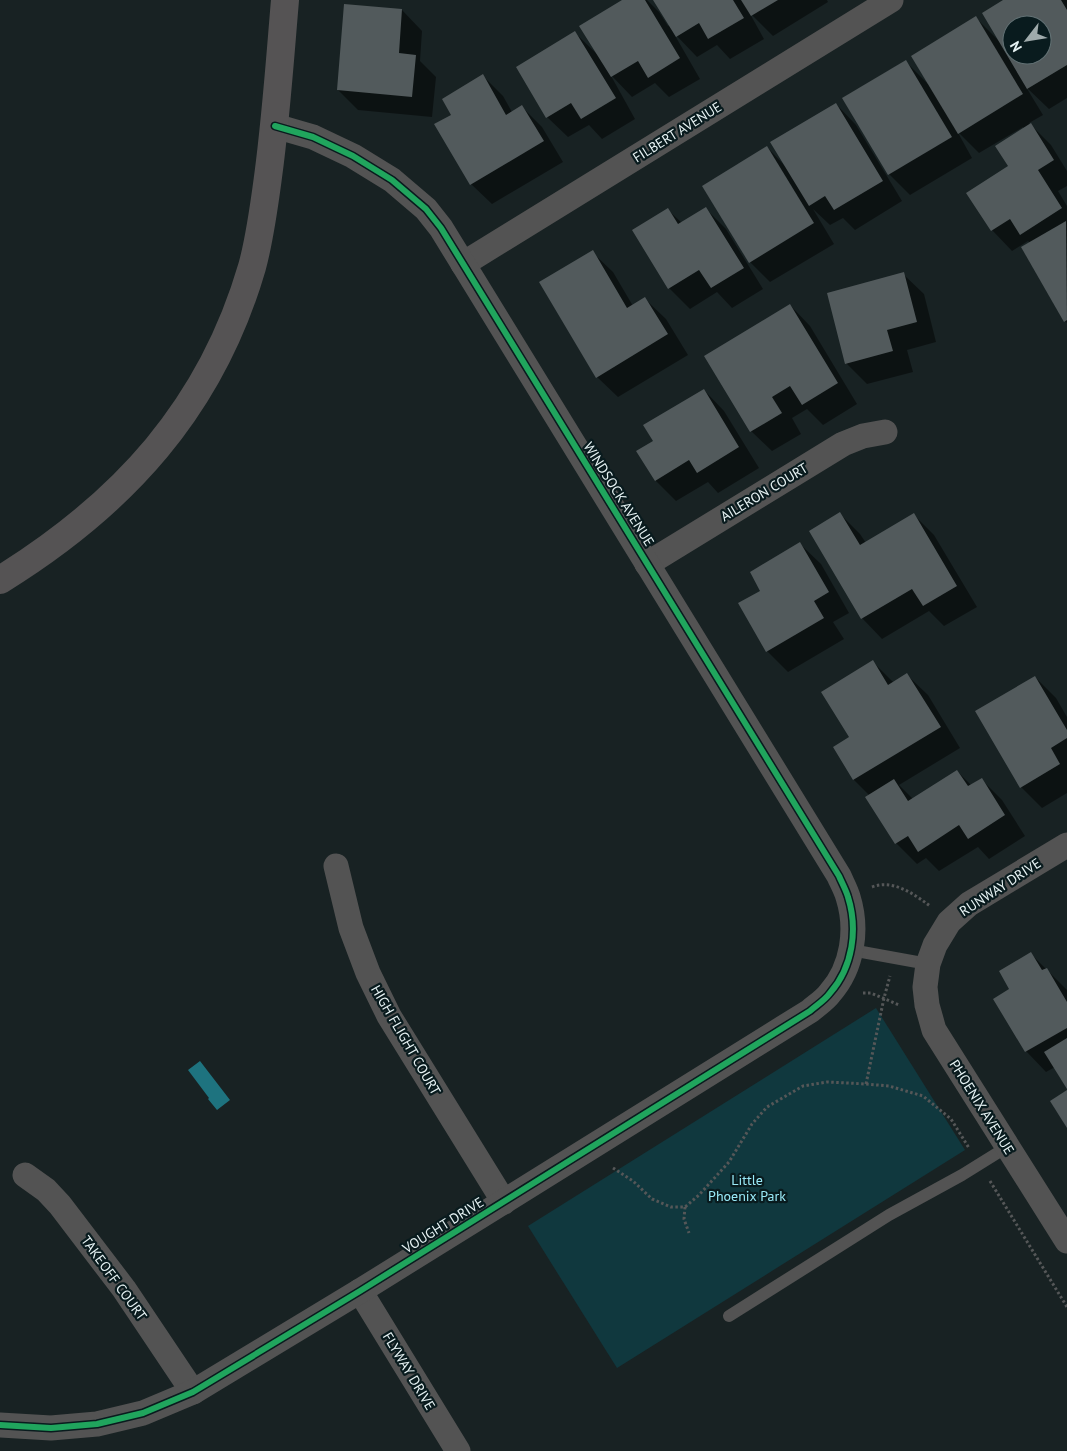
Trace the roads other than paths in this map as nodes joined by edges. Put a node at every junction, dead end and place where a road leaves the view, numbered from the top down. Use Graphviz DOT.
graph roads {
  1 [pos="285,0"];
  2 [pos="891,0"];
  3 [pos="275,126"];
  4 [pos="463,264"];
  5 [pos="885,432"];
  6 [pos="647,564"];
  7 [pos="0,580"];
  8 [pos="1067,845"];
  9 [pos="336,866"];
  10 [pos="851,950"];
  11 [pos="928,964"];
  12 [pos="1007,1147"];
  13 [pos="25,1175"];
  14 [pos="504,1202"];
  15 [pos="1067,1241"];
  16 [pos="360,1292"];
  17 [pos="729,1316"];
  18 [pos="193,1392"];
  19 [pos="0,1425"];
  20 [pos="458,1451"];
  1 -- 3 [label="street"];
  2 -- 4 [label="street, FILBERT AVENUE"];
  3 -- 4 [label="street, WINDSOCK AVENUE"];
  3 -- 7 [label="street"];
  4 -- 6 [label="street, WINDSOCK AVENUE"];
  5 -- 6 [label="street, AILERON COURT"];
  6 -- 10 [label="street, WINDSOCK AVENUE"];
  8 -- 11 [label="street, RUNWAY DRIVE"];
  9 -- 14 [label="street, HIGH FLIGHT COURT"];
  10 -- 11 [label="lane"];
  10 -- 14 [label="street, VOUGHT DRIVE"];
  11 -- 12 [label="street, PHOENIX AVENUE"];
  12 -- 15 [label="street, PHOENIX AVENUE"];
  12 -- 17 [label="lane"];
  13 -- 18 [label="street, TAKEOFF COURT"];
  14 -- 16 [label="street, VOUGHT DRIVE"];
  16 -- 18 [label="street, VOUGHT DRIVE"];
  16 -- 20 [label="street, FLYWAY DRIVE"];
  18 -- 19 [label="street, VOUGHT DRIVE"];
}
